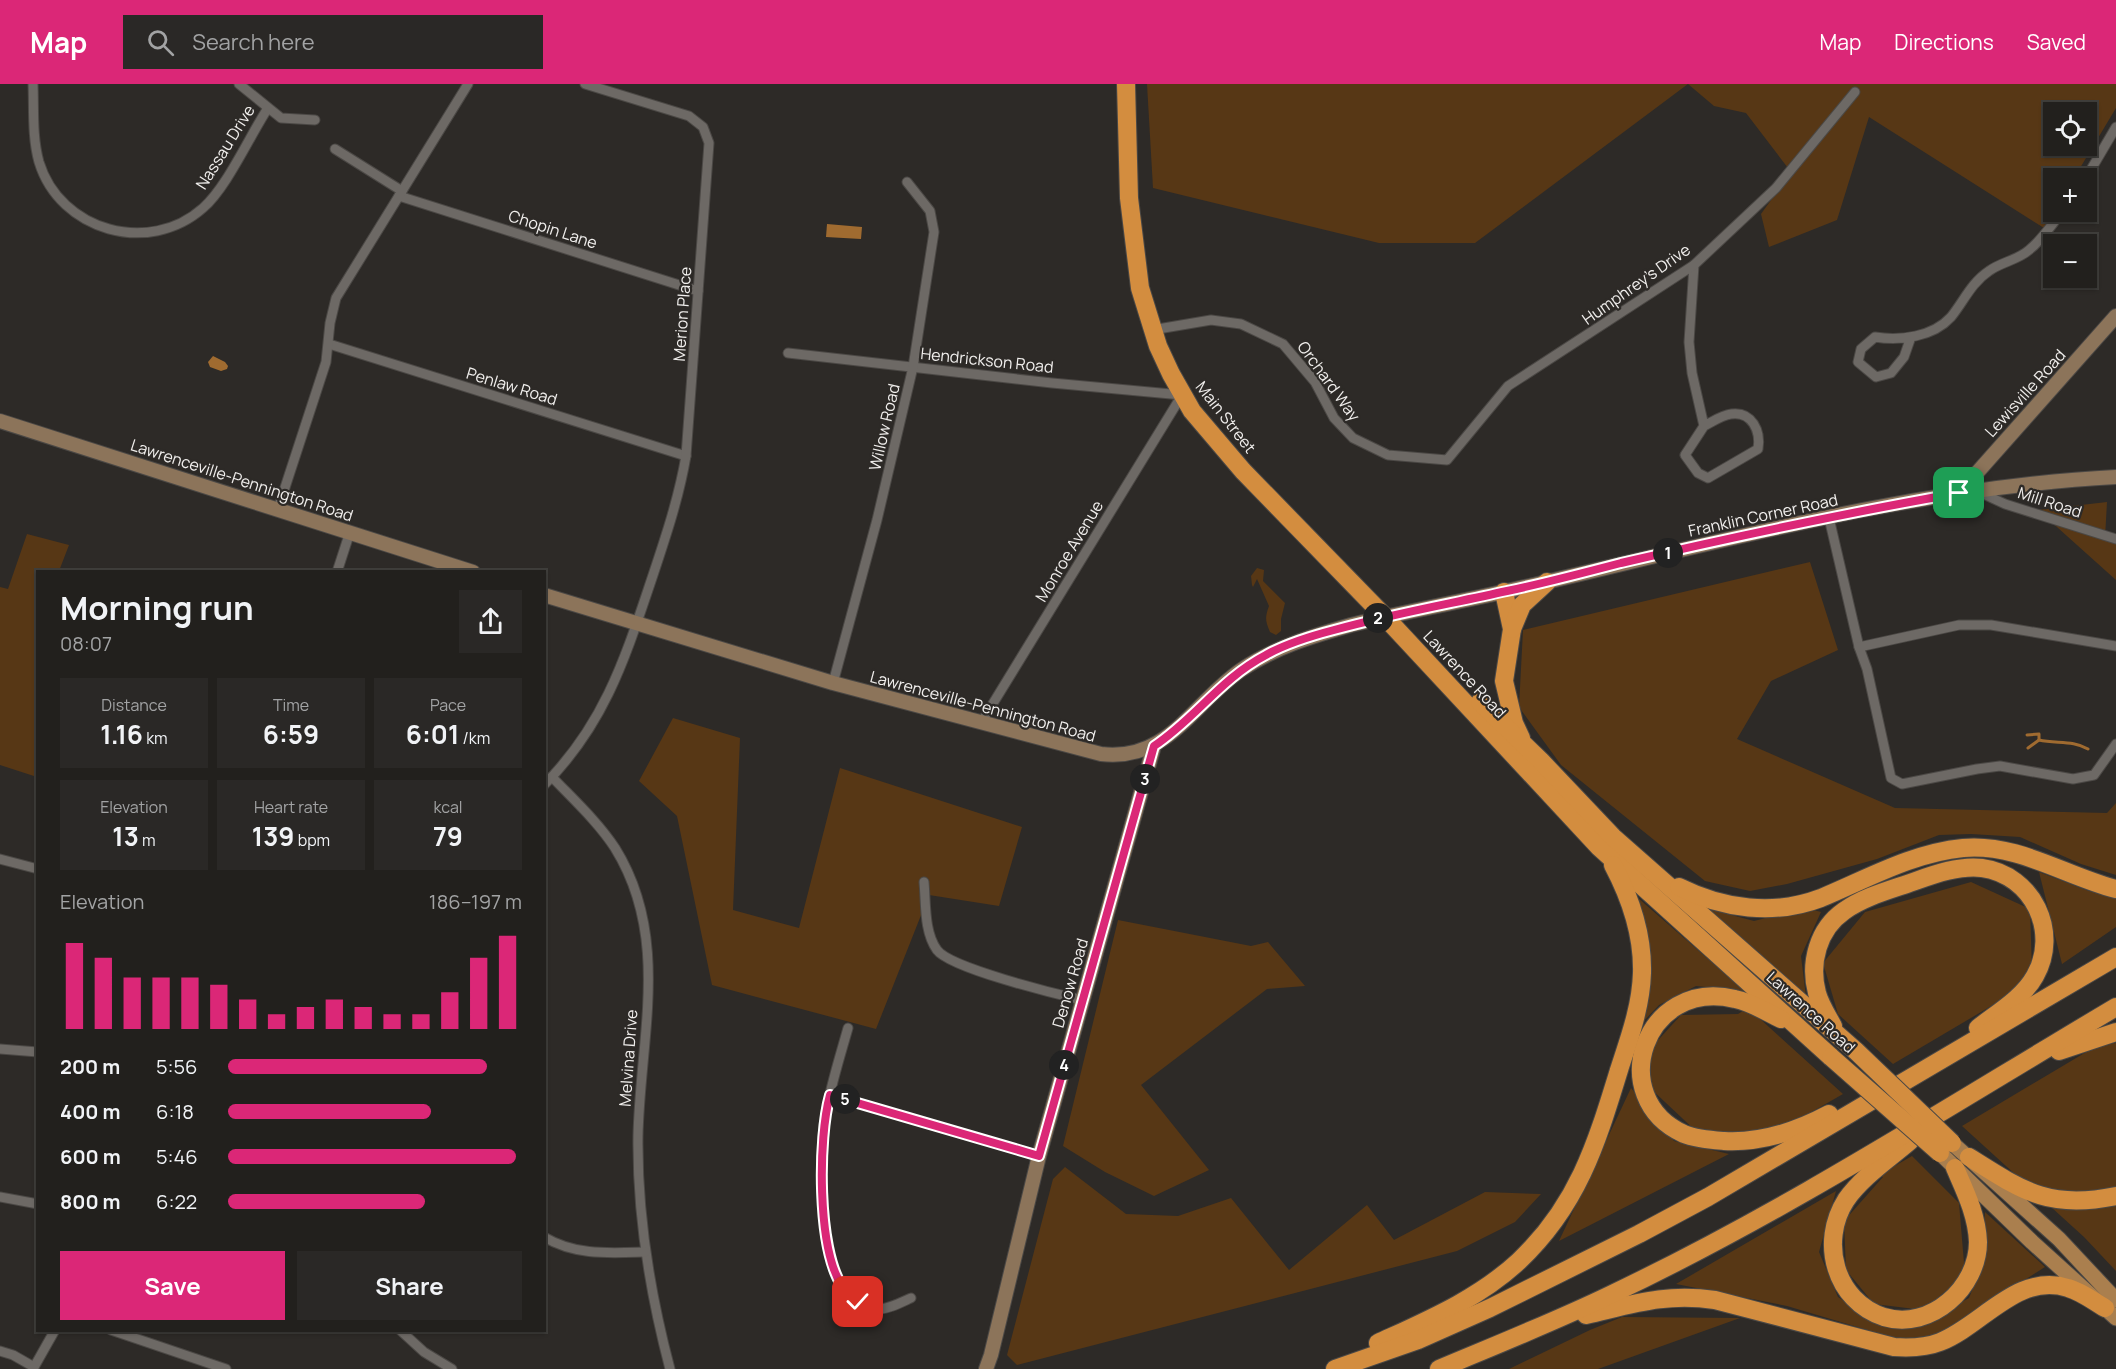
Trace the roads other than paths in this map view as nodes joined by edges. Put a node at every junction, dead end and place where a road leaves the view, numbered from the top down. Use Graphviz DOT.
graph roads {
  1 [pos="33,84"];
  2 [pos="239,84"];
  3 [pos="468,84"];
  4 [pos="585,84"];
  5 [pos="1126,84"];
  6 [pos="1854,92"];
  7 [pos="268,108"];
  8 [pos="315,120"];
  9 [pos="2116,127"];
  10 [pos="335,149"];
  11 [pos="2092,168"];
  12 [pos="907,183"];
  13 [pos="400,193"];
  14 [pos="2054,222"];
  15 [pos="1694,265"];
  16 [pos="698,291"];
  17 [pos="2116,315"];
  18 [pos="1152,330"];
  19 [pos="1911,337"];
  20 [pos="329,344"];
  21 [pos="788,353"];
  22 [pos="913,368"];
  23 [pos="1182,395"];
  24 [pos="0,421"];
  25 [pos="1704,426"];
  26 [pos="686,456"];
  27 [pos="1447,460"];
  28 [pos="2116,477"];
  29 [pos="1976,491"];
  30 [pos="1959,493"];
  31 [pos="278,509"];
  32 [pos="1829,518"];
  33 [pos="350,532"];
  34 [pos="2116,539"];
  35 [pos="338,570"];
  36 [pos="467,570"];
  37 [pos="1547,582"];
  38 [pos="1504,592"];
  39 [pos="546,596"];
  40 [pos="1385,617"];
  41 [pos="637,624"];
  42 [pos="1512,628"];
  43 [pos="2116,646"];
  44 [pos="1859,647"];
  45 [pos="833,683"];
  46 [pos="981,723"];
  47 [pos="2116,744"];
  48 [pos="1524,745"];
  49 [pos="1154,746"];
  50 [pos="552,777"];
  51 [pos="546,783"];
  52 [pos="1606,842"];
  53 [pos="0,859"];
  54 [pos="36,868"];
  55 [pos="924,882"];
  56 [pos="2116,889"];
  57 [pos="2116,957"];
  58 [pos="1082,1000"];
  59 [pos="2116,1007"];
  60 [pos="848,1028"];
  61 [pos="2116,1032"];
  62 [pos="1807,1034"];
  63 [pos="1838,1035"];
  64 [pos="0,1049"];
  65 [pos="36,1052"];
  66 [pos="1925,1070"];
  67 [pos="1977,1091"];
  68 [pos="1884,1094"];
  69 [pos="830,1095"];
  70 [pos="1941,1112"];
  71 [pos="1946,1148"];
  72 [pos="1039,1156"];
  73 [pos="1962,1163"];
  74 [pos="2116,1196"];
  75 [pos="0,1197"];
  76 [pos="36,1204"];
  77 [pos="546,1239"];
  78 [pos="645,1252"];
  79 [pos="911,1298"];
  80 [pos="2112,1309"];
  81 [pos="1549,1323"];
  82 [pos="54,1332"];
  83 [pos="117,1332"];
  84 [pos="402,1332"];
  85 [pos="0,1351"];
  86 [pos="34,1368"];
  87 [pos="226,1369"];
  88 [pos="452,1369"];
  89 [pos="670,1369"];
  90 [pos="986,1369"];
  91 [pos="1322,1369"];
  92 [pos="1335,1369"];
  93 [pos="1439,1369"];
  1 -- 7 [label="street, Nassau Drive"];
  2 -- 7 [label="street"];
  3 -- 13 [label="street"];
  4 -- 16 [label="street, Merion Place"];
  5 -- 18 [label="highway, Main Street"];
  6 -- 15 [label="street, Humphrey's Drive"];
  7 -- 8 [label="street"];
  9 -- 11 [label="street"];
  10 -- 13 [label="street, Chopin Lane"];
  12 -- 22 [label="street, Willow Road"];
  13 -- 16 [label="street, Chopin Lane"];
  13 -- 20 [label="street"];
  14 -- 19 [label="street"];
  15 -- 25 [label="street"];
  15 -- 27 [label="street, Humphrey's Drive"];
  16 -- 26 [label="street, Merion Place"];
  17 -- 30 [label="street, Lewisville Road"];
  18 -- 23 [label="highway, Main Street"];
  18 -- 27 [label="street, Orchard Way"];
  19 -- 19 [label="street"];
  20 -- 26 [label="street, Penlaw Road"];
  20 -- 31 [label="street"];
  21 -- 22 [label="street, Hendrickson Road"];
  22 -- 23 [label="street, Hendrickson Road"];
  22 -- 45 [label="street, Willow Road"];
  23 -- 40 [label="highway, Main Street"];
  23 -- 46 [label="street, Monroe Avenue"];
  24 -- 31 [label="street, Lawrenceville-Pennington Road"];
  25 -- 25 [label="street"];
  26 -- 41 [label="street, Merion Place"];
  28 -- 29 [label="street, Franklin Corner Road"];
  29 -- 30 [label="street, Franklin Corner Road"];
  29 -- 34 [label="street, Mill Road"];
  30 -- 32 [label="street, Franklin Corner Road"];
  31 -- 33 [label="street, Lawrenceville-Pennington Road"];
  32 -- 37 [label="street, Franklin Corner Road"];
  32 -- 44 [label="street"];
  33 -- 35 [label="street"];
  33 -- 36 [label="street, Lawrenceville-Pennington Road"];
  37 -- 38 [label="street, Franklin Corner Road"];
  37 -- 42 [label="highway"];
  38 -- 40 [label="street, Franklin Corner Road"];
  38 -- 42 [label="highway"];
  39 -- 41 [label="street, Lawrenceville-Pennington Road"];
  40 -- 48 [label="highway, Lawrence Road"];
  40 -- 49 [label="street, Lawrenceville-Pennington Road"];
  40 -- 52 [label="highway, Lawrence Road"];
  41 -- 45 [label="street, Lawrenceville-Pennington Road"];
  41 -- 50 [label="street, Merion Place"];
  42 -- 48 [label="highway"];
  43 -- 44 [label="street"];
  44 -- 47 [label="street"];
  45 -- 46 [label="street, Lawrenceville-Pennington Road"];
  46 -- 49 [label="street, Lawrenceville-Pennington Road"];
  48 -- 52 [label="highway, Lawrence Road"];
  49 -- 58 [label="street, Denow Road"];
  50 -- 51 [label="street, Merion Place"];
  50 -- 78 [label="street, Melvina Drive"];
  52 -- 56 [label="highway"];
  52 -- 62 [label="highway, Lawrence Road"];
  52 -- 63 [label="highway, Lawrence Road"];
  52 -- 91 [label="highway"];
  53 -- 54 [label="street"];
  55 -- 58 [label="street"];
  57 -- 66 [label="highway"];
  58 -- 72 [label="street, Denow Road"];
  59 -- 67 [label="highway"];
  60 -- 69 [label="street"];
  61 -- 67 [label="highway"];
  62 -- 68 [label="highway"];
  62 -- 71 [label="highway, Lawrence Road, bridge"];
  63 -- 66 [label="highway"];
  63 -- 71 [label="highway, Lawrence Road, bridge"];
  64 -- 65 [label="street"];
  66 -- 68 [label="highway"];
  67 -- 70 [label="highway"];
  68 -- 92 [label="highway"];
  69 -- 72 [label="street"];
  69 -- 79 [label="street"];
  70 -- 73 [label="highway"];
  70 -- 81 [label="highway"];
  71 -- 73 [label="main road, Lawrence Road"];
  72 -- 90 [label="street, Denow Road"];
  73 -- 74 [label="highway"];
  73 -- 80 [label="main road, Lawrence Road"];
  75 -- 76 [label="street"];
  77 -- 78 [label="street"];
  78 -- 89 [label="street, Melvina Drive"];
  80 -- 81 [label="highway"];
  81 -- 93 [label="highway"];
  82 -- 86 [label="street"];
  83 -- 87 [label="street"];
  84 -- 88 [label="street"];
  85 -- 86 [label="street"];
}
